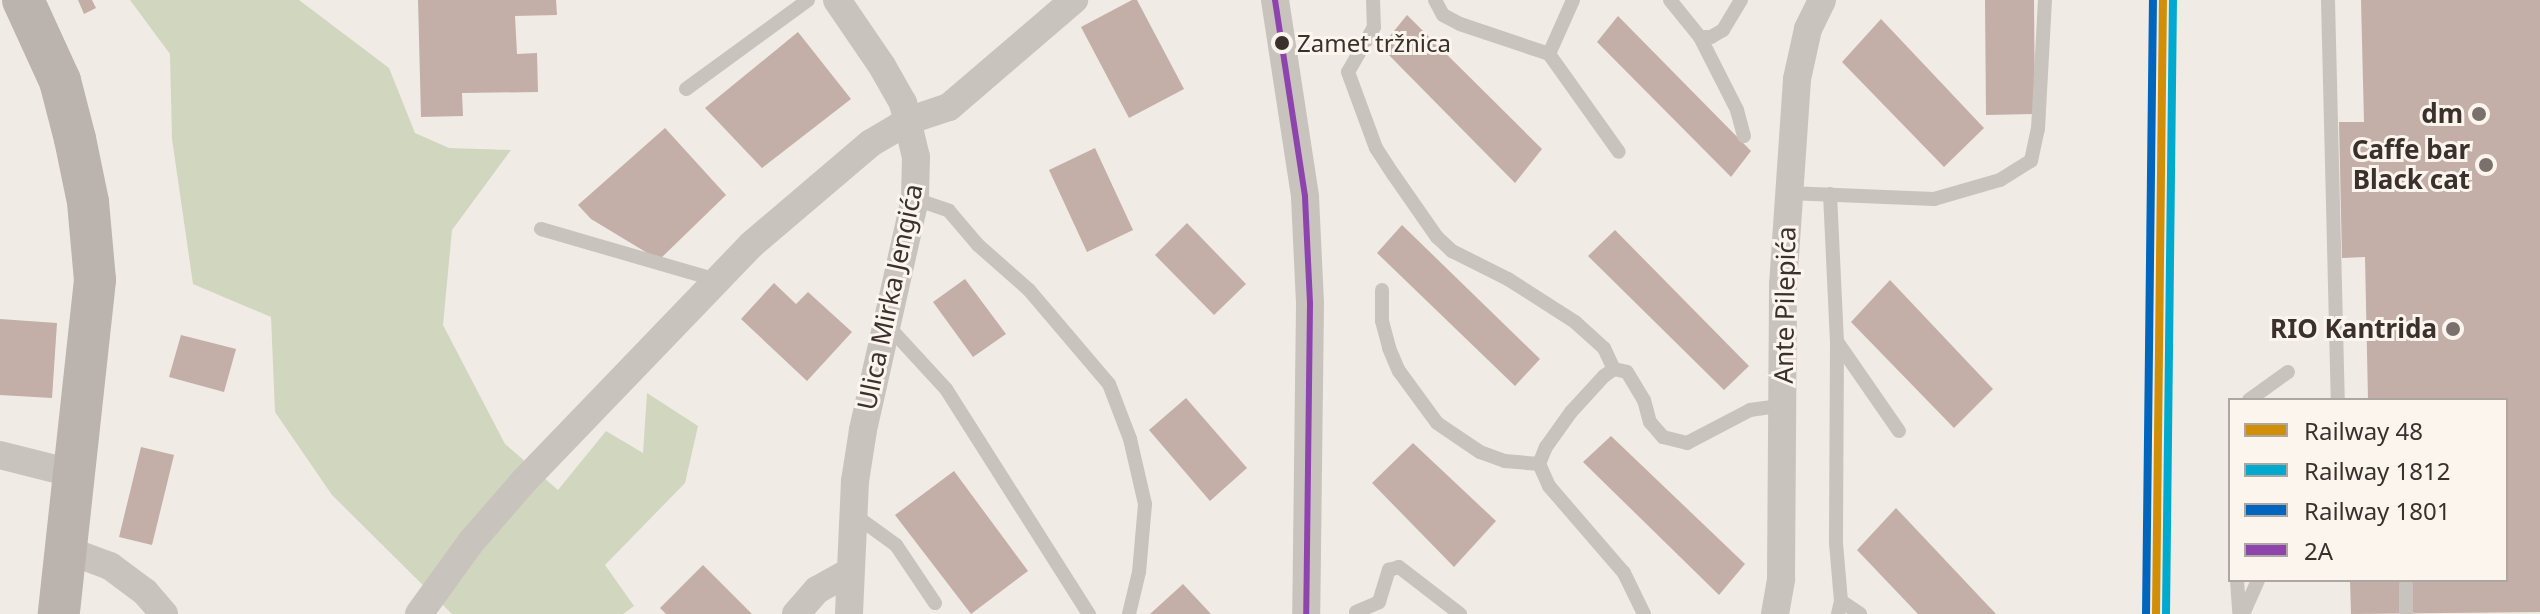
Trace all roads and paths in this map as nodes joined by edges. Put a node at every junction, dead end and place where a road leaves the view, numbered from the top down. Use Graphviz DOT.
graph roads {
  1 [pos="23,0"];
  2 [pos="808,0"];
  3 [pos="837,0"];
  4 [pos="1074,0"];
  5 [pos="1275,0"];
  6 [pos="1373,0"];
  7 [pos="1435,0"];
  8 [pos="1573,0"];
  9 [pos="1670,0"];
  10 [pos="1741,0"];
  11 [pos="1799,0"];
  12 [pos="1822,0"];
  13 [pos="2045,0"];
  14 [pos="2328,0"];
  15 [pos="1808,29"];
  16 [pos="1700,37"];
  17 [pos="1549,54"];
  18 [pos="686,89"];
  19 [pos="910,120"];
  20 [pos="1744,136"];
  21 [pos="1619,152"];
  22 [pos="1788,193"];
  23 [pos="1830,194"];
  24 [pos="915,199"];
  25 [pos="541,229"];
  26 [pos="717,280"];
  27 [pos="1382,290"];
  28 [pos="888,326"];
  29 [pos="1837,343"];
  30 [pos="1614,369"];
  31 [pos="2288,372"];
  32 [pos="2252,398"];
  33 [pos="2338,398"];
  34 [pos="1784,405"];
  35 [pos="1899,431"];
  36 [pos="0,455"];
  37 [pos="1539,464"];
  38 [pos="75,474"];
  39 [pos="853,514"];
  40 [pos="67,550"];
  41 [pos="850,572"];
  42 [pos="2237,582"];
  43 [pos="2257,582"];
  44 [pos="2406,585"];
  45 [pos="935,603"];
  46 [pos="1840,607"];
  47 [pos="1356,612"];
  48 [pos="59,614"];
  49 [pos="164,614"];
  50 [pos="419,614"];
  51 [pos="796,614"];
  52 [pos="849,614"];
  53 [pos="1089,614"];
  54 [pos="1129,614"];
  55 [pos="1306,614"];
  56 [pos="1460,614"];
  57 [pos="1644,614"];
  58 [pos="1775,614"];
  59 [pos="1860,614"];
  60 [pos="2241,614"];
  61 [pos="2406,614"];
  1 -- 38 [label="main road"];
  2 -- 18 [label="lane"];
  3 -- 19 [label="street, Ulica Mirka Jengića"];
  4 -- 19 [label="street"];
  5 -- 55 [label="street"];
  6 -- 30 [label="lane"];
  7 -- 17 [label="lane"];
  8 -- 17 [label="lane"];
  9 -- 16 [label="lane"];
  10 -- 16 [label="lane"];
  11 -- 15 [label="street"];
  12 -- 15 [label="street, Ante Pilepića"];
  13 -- 23 [label="lane"];
  14 -- 33 [label="lane"];
  15 -- 22 [label="street, Ante Pilepića"];
  16 -- 20 [label="lane"];
  17 -- 21 [label="lane"];
  19 -- 24 [label="street, Ulica Mirka Jengića"];
  19 -- 26 [label="street"];
  22 -- 23 [label="lane"];
  22 -- 34 [label="street, Ante Pilepića"];
  23 -- 29 [label="lane"];
  24 -- 28 [label="street, Ulica Mirka Jengića"];
  24 -- 54 [label="lane"];
  25 -- 26 [label="lane"];
  26 -- 50 [label="street"];
  27 -- 37 [label="lane"];
  28 -- 39 [label="street, Ulica Mirka Jengića"];
  28 -- 53 [label="lane"];
  29 -- 35 [label="lane"];
  29 -- 46 [label="lane"];
  30 -- 34 [label="lane"];
  30 -- 37 [label="lane"];
  31 -- 32 [label="lane"];
  34 -- 58 [label="street, Ante Pilepića"];
  36 -- 38 [label="street"];
  37 -- 57 [label="lane"];
  38 -- 40 [label="main road"];
  39 -- 41 [label="street, Ulica Mirka Jengića"];
  39 -- 45 [label="lane"];
  40 -- 48 [label="main road"];
  40 -- 49 [label="street"];
  41 -- 51 [label="street"];
  41 -- 52 [label="street, Ulica Mirka Jengića"];
  42 -- 60 [label="lane"];
  43 -- 60 [label="lane"];
  44 -- 61 [label="lane"];
  46 -- 59 [label="lane"];
  47 -- 56 [label="lane"];
}
